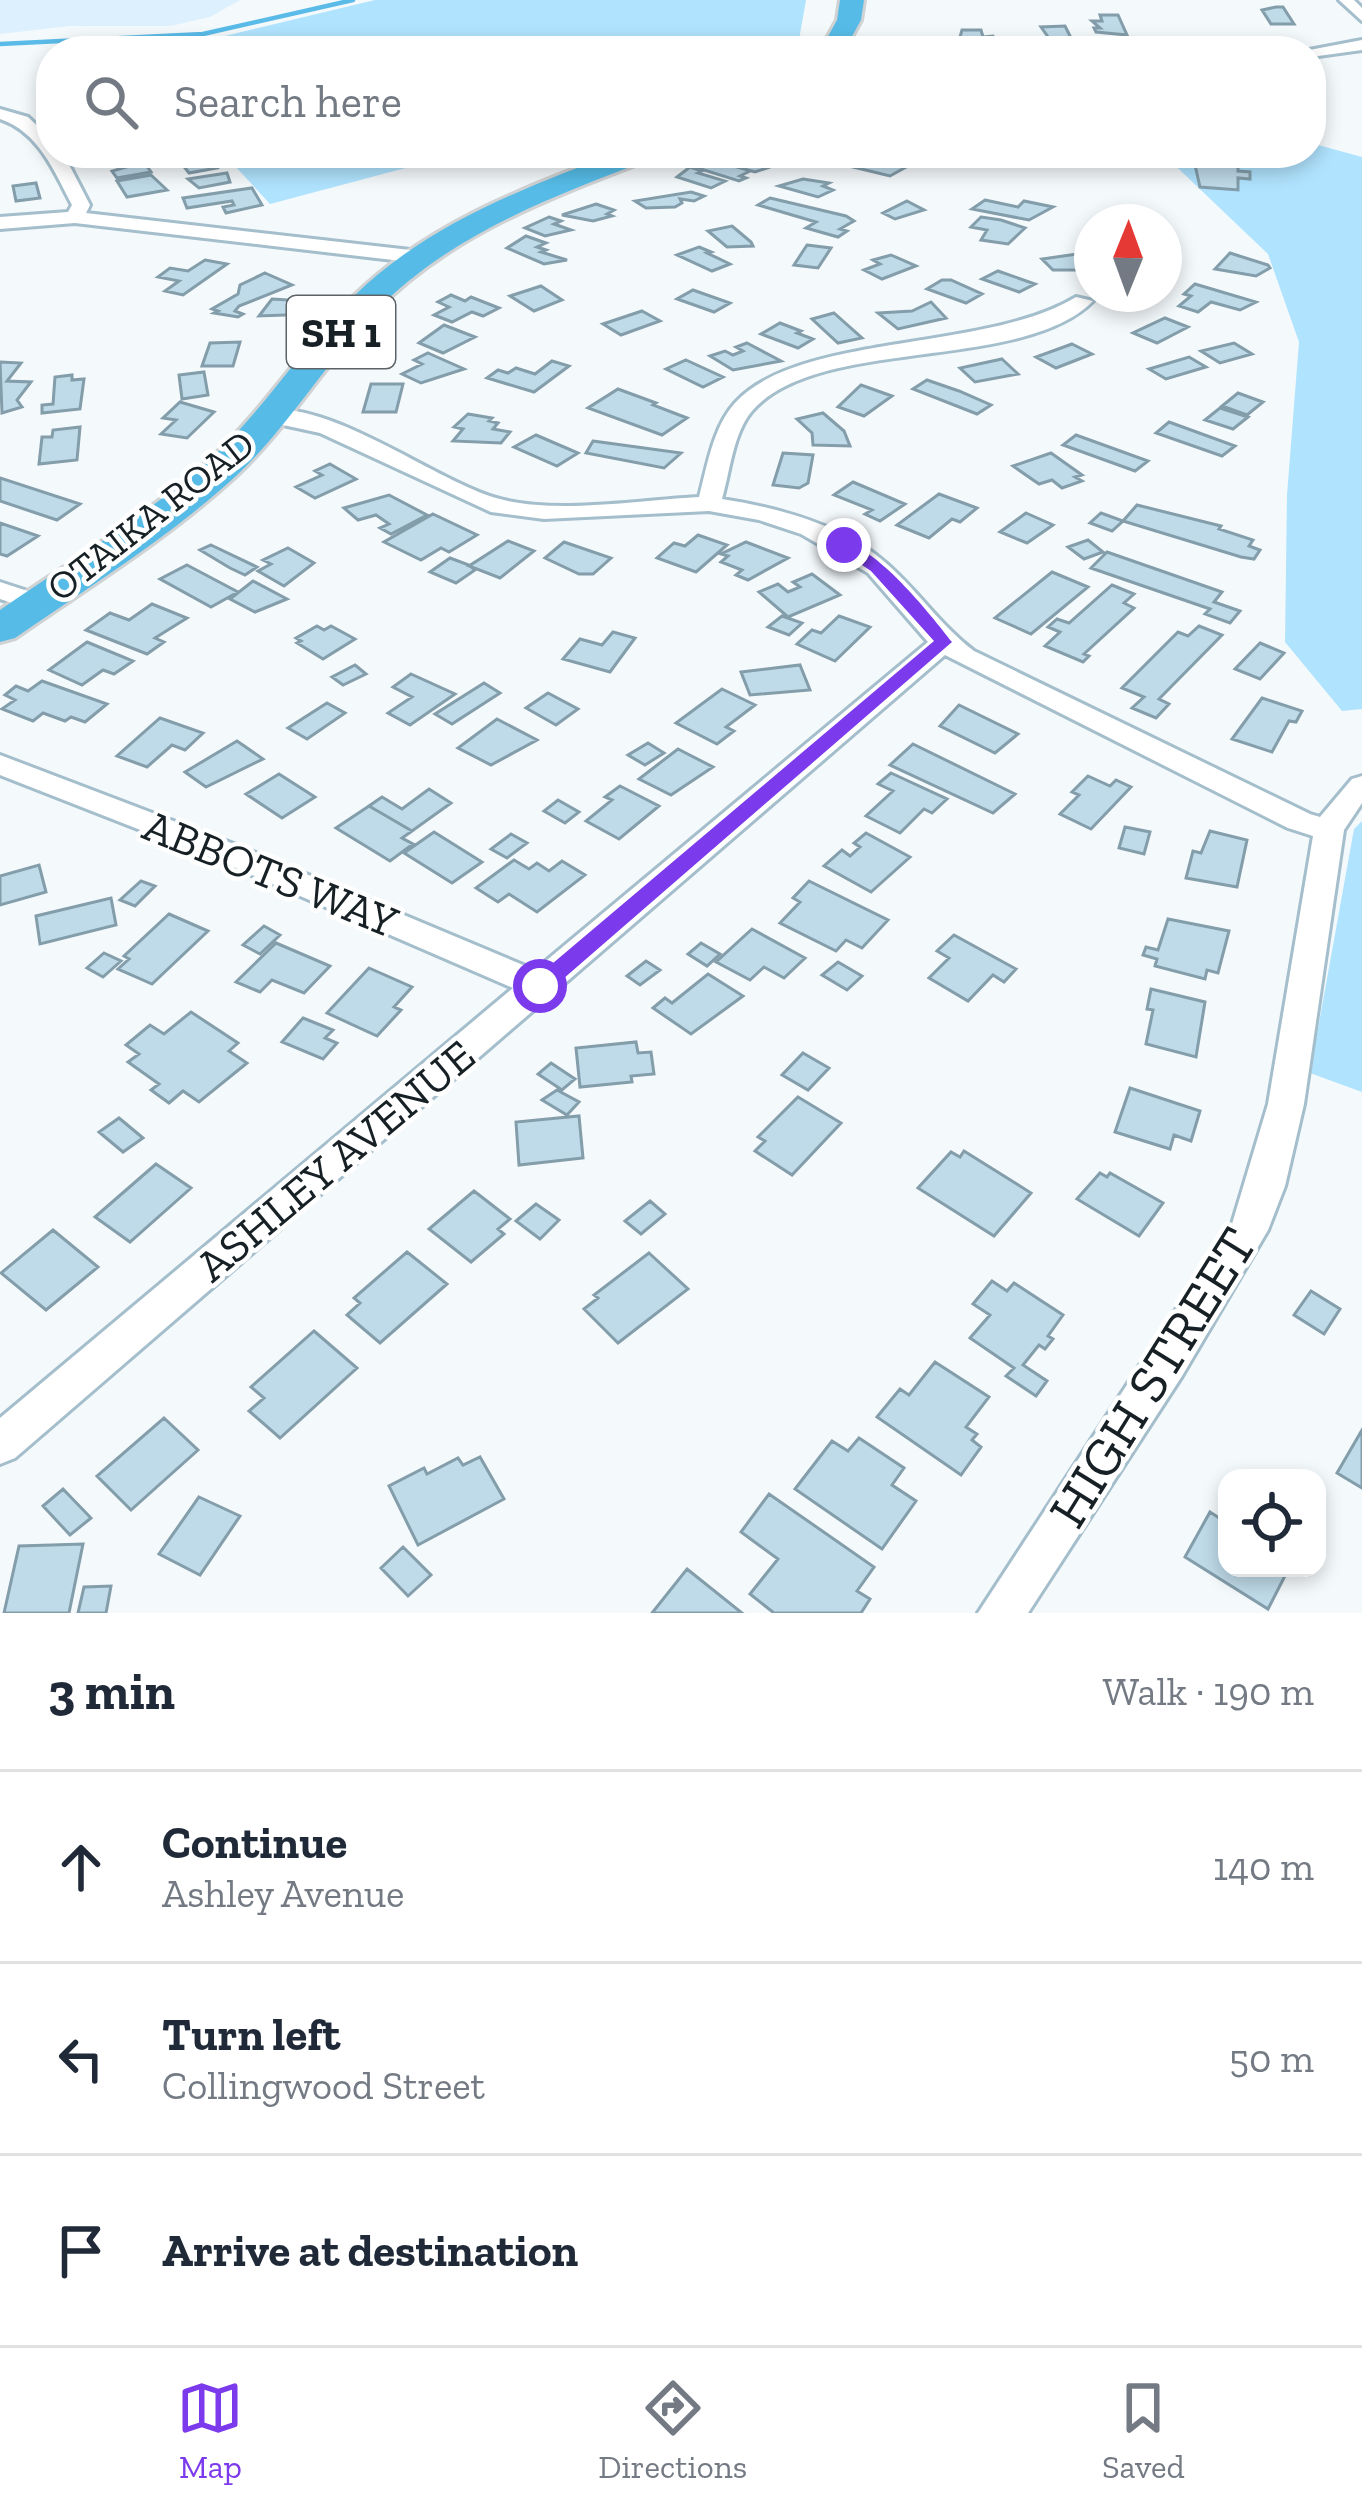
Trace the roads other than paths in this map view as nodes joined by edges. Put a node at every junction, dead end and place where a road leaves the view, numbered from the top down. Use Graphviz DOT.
graph roads {
  1 [pos="853,0"];
  2 [pos="1346,0"];
  3 [pos="1362,16"];
  4 [pos="823,17"];
  5 [pos="816,36"];
  6 [pos="841,36"];
  7 [pos="1362,45"];
  8 [pos="1326,50"];
  9 [pos="0,114"];
  10 [pos="36,136"];
  11 [pos="61,168"];
  12 [pos="602,168"];
  13 [pos="76,217"];
  14 [pos="0,224"];
  15 [pos="419,257"];
  16 [pos="1074,306"];
  17 [pos="273,416"];
  18 [pos="709,504"];
  19 [pos="19,597"];
  20 [pos="0,629"];
  21 [pos="944,642"];
  22 [pos="0,764"];
  23 [pos="1362,786"];
  24 [pos="1329,830"];
  25 [pos="540,986"];
  26 [pos="0,1444"];
  27 [pos="1001,1613"];
  1 -- 6 [label="highway"];
  2 -- 3 [label="street"];
  4 -- 5 [label="highway"];
  7 -- 8 [label="street"];
  9 -- 10 [label="street"];
  11 -- 13 [label="street"];
  12 -- 15 [label="highway, OTAIKA ROAD / SH 1"];
  13 -- 14 [label="street"];
  13 -- 15 [label="street"];
  15 -- 17 [label="highway, OTAIKA ROAD / SH 1"];
  16 -- 18 [label="street"];
  17 -- 18 [label="street"];
  17 -- 19 [label="highway, OTAIKA ROAD / SH 1"];
  18 -- 21 [label="street"];
  19 -- 20 [label="highway, OTAIKA ROAD / SH 1"];
  21 -- 24 [label="street"];
  21 -- 25 [label="street, ASHLEY AVENUE"];
  22 -- 25 [label="street, ABBOTS WAY"];
  23 -- 24 [label="street, HIGH STREET"];
  24 -- 27 [label="street, HIGH STREET"];
  25 -- 26 [label="street, ASHLEY AVENUE"];
}
